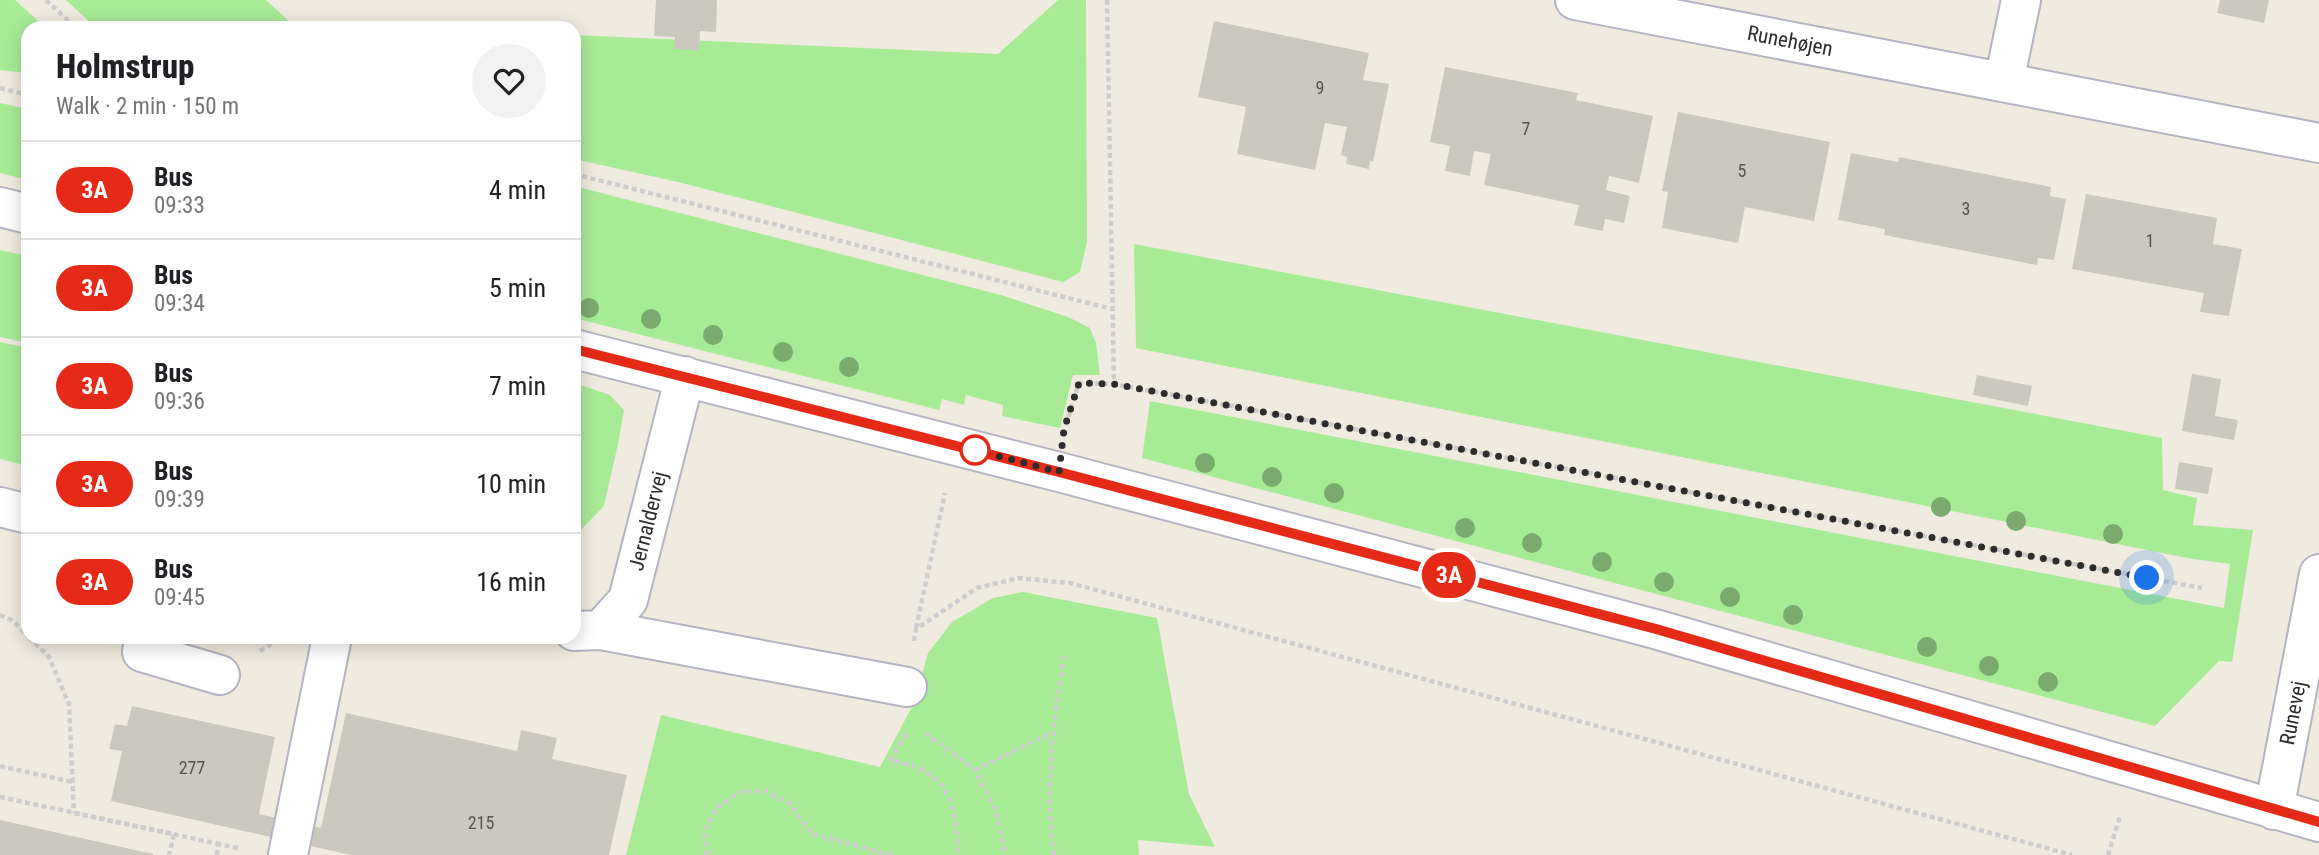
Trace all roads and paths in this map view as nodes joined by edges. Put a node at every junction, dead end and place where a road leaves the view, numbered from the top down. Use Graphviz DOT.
graph roads {
  1 [pos="46,0"];
  2 [pos="1107,0"];
  3 [pos="1575,0"];
  4 [pos="2021,0"];
  5 [pos="68,21"];
  6 [pos="2004,82"];
  7 [pos="0,88"];
  8 [pos="21,93"];
  9 [pos="2319,144"];
  10 [pos="581,176"];
  11 [pos="0,207"];
  12 [pos="21,212"];
  13 [pos="1112,309"];
  14 [pos="581,351"];
  15 [pos="685,376"];
  16 [pos="1114,384"];
  17 [pos="956,446"];
  18 [pos="1059,472"];
  19 [pos="0,507"];
  20 [pos="21,512"];
  21 [pos="2319,574"];
  22 [pos="2202,588"];
  23 [pos="0,615"];
  24 [pos="915,629"];
  25 [pos="21,630"];
  26 [pos="587,630"];
  27 [pos="35,644"];
  28 [pos="144,644"];
  29 [pos="331,644"];
  30 [pos="1064,656"];
  31 [pos="220,675"];
  32 [pos="910,705"];
  33 [pos="1053,732"];
  34 [pos="0,766"];
  35 [pos="975,771"];
  36 [pos="72,782"];
  37 [pos="0,797"];
  38 [pos="2274,810"];
  39 [pos="74,813"];
  40 [pos="2319,822"];
  41 [pos="169,855"];
  42 [pos="217,855"];
  43 [pos="288,855"];
  44 [pos="707,855"];
  45 [pos="892,855"];
  46 [pos="957,855"];
  47 [pos="1005,855"];
  48 [pos="1054,855"];
  49 [pos="2072,855"];
  1 -- 5 [label="path"];
  2 -- 13 [label="path"];
  3 -- 6 [label="street, Runehøjen"];
  4 -- 6 [label="street"];
  6 -- 9 [label="street, Runehøjen"];
  7 -- 8 [label="path"];
  10 -- 13 [label="path"];
  11 -- 12 [label="street"];
  13 -- 16 [label="path"];
  14 -- 15 [label="street"];
  15 -- 17 [label="street"];
  15 -- 26 [label="street, Jernaldervej"];
  16 -- 18 [label="path"];
  16 -- 22 [label="path"];
  17 -- 18 [label="street"];
  17 -- 24 [label="path"];
  18 -- 38 [label="street"];
  19 -- 20 [label="street"];
  21 -- 38 [label="street, Runevej"];
  23 -- 25 [label="path"];
  24 -- 32 [label="path"];
  24 -- 49 [label="path"];
  26 -- 32 [label="street"];
  27 -- 36 [label="path"];
  28 -- 31 [label="street"];
  29 -- 43 [label="street"];
  30 -- 33 [label="path"];
  32 -- 35 [label="path"];
  32 -- 46 [label="path"];
  33 -- 35 [label="path"];
  33 -- 48 [label="path"];
  34 -- 36 [label="path"];
  35 -- 47 [label="path"];
  36 -- 39 [label="path"];
  37 -- 39 [label="path"];
  38 -- 40 [label="street"];
  39 -- 41 [label="path"];
  39 -- 42 [label="path, bridge"];
  44 -- 45 [label="path"];
}
